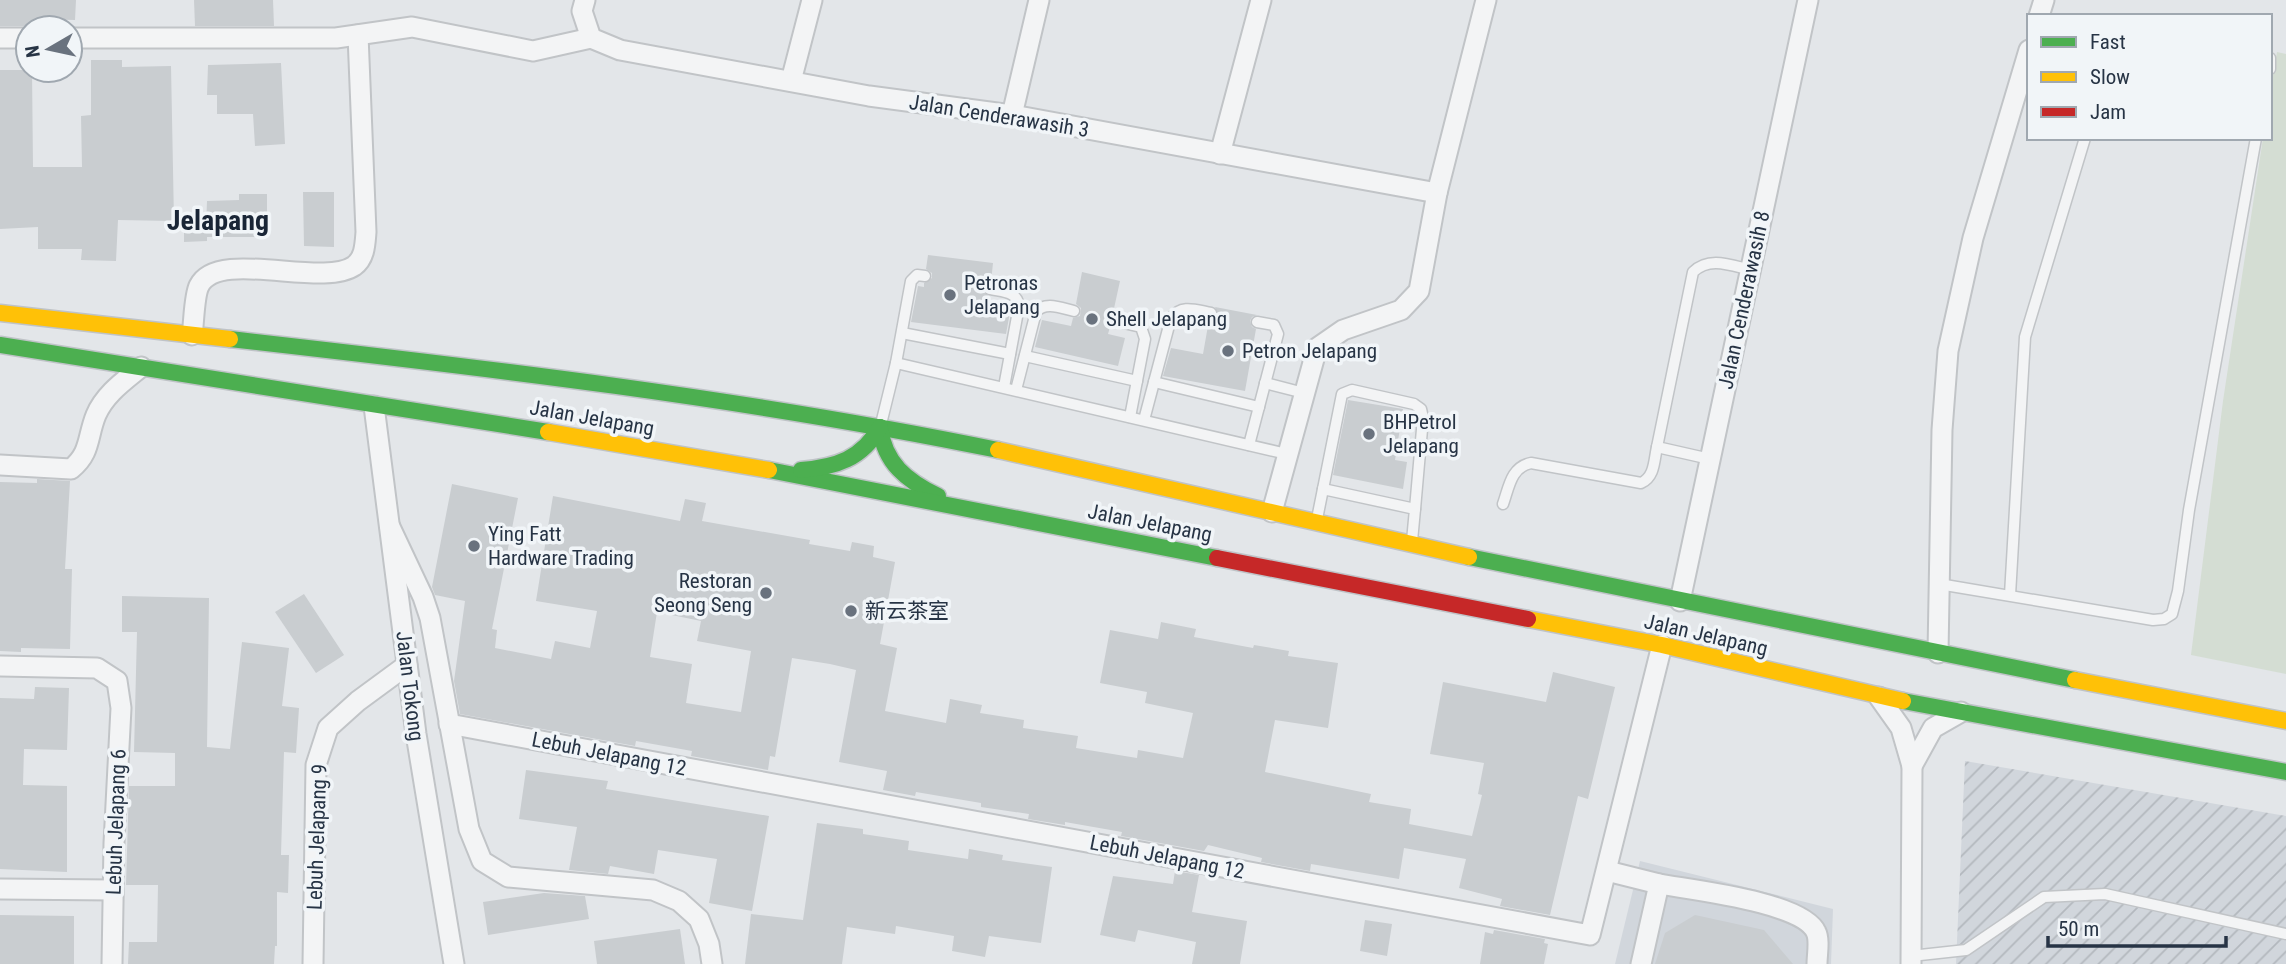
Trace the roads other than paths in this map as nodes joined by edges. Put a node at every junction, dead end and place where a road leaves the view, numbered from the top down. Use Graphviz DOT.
graph roads {
  1 [pos="812,0"];
  2 [pos="1039,0"];
  3 [pos="1261,0"];
  4 [pos="1486,0"];
  5 [pos="1808,0"];
  6 [pos="584,6"];
  7 [pos="358,35"];
  8 [pos="84,38"];
  9 [pos="592,38"];
  10 [pos="2027,57"];
  11 [pos="791,81"];
  12 [pos="1012,115"];
  13 [pos="2084,140"];
  14 [pos="2256,140"];
  15 [pos="1220,154"];
  16 [pos="1437,193"];
  17 [pos="1751,270"];
  18 [pos="925,276"];
  19 [pos="990,289"];
  20 [pos="1074,311"];
  21 [pos="0,313"];
  22 [pos="1210,313"];
  23 [pos="1111,320"];
  24 [pos="1258,322"];
  25 [pos="902,333"];
  26 [pos="192,335"];
  27 [pos="0,345"];
  28 [pos="1010,354"];
  29 [pos="1025,356"];
  30 [pos="896,363"];
  31 [pos="141,367"];
  32 [pos="1137,381"];
  33 [pos="1154,382"];
  34 [pos="1265,383"];
  35 [pos="1004,387"];
  36 [pos="1016,390"];
  37 [pos="1304,394"];
  38 [pos="374,406"];
  39 [pos="1259,407"];
  40 [pos="1130,417"];
  41 [pos="1144,420"];
  42 [pos="880,427"];
  43 [pos="1249,445"];
  44 [pos="1657,447"];
  45 [pos="1287,454"];
  46 [pos="1710,459"];
  47 [pos="0,465"];
  48 [pos="771,470"];
  49 [pos="1323,489"];
  50 [pos="1503,504"];
  51 [pos="1415,509"];
  52 [pos="968,510"];
  53 [pos="1272,512"];
  54 [pos="1316,523"];
  55 [pos="390,527"];
  56 [pos="1412,545"];
  57 [pos="1939,584"];
  58 [pos="2010,595"];
  59 [pos="1680,601"];
  60 [pos="1662,645"];
  61 [pos="1938,653"];
  62 [pos="407,664"];
  63 [pos="0,666"];
  64 [pos="1879,696"];
  65 [pos="1961,712"];
  66 [pos="2286,721"];
  67 [pos="449,724"];
  68 [pos="1912,766"];
  69 [pos="2286,772"];
  70 [pos="1607,871"];
  71 [pos="1660,884"];
  72 [pos="0,889"];
  73 [pos="113,890"];
  74 [pos="2286,934"];
  75 [pos="1911,960"];
  76 [pos="112,964"];
  77 [pos="313,964"];
  78 [pos="454,964"];
  79 [pos="712,964"];
  80 [pos="1642,964"];
  81 [pos="1817,964"];
  1 -- 11 [label="street"];
  2 -- 12 [label="street"];
  3 -- 15 [label="street"];
  4 -- 16 [label="street"];
  5 -- 17 [label="street, Jalan Cenderawasih 8"];
  6 -- 9 [label="street"];
  7 -- 8 [label="street"];
  7 -- 9 [label="street"];
  7 -- 26 [label="street"];
  9 -- 11 [label="street, Jalan Cenderawasih 3"];
  10 -- 57 [label="street"];
  11 -- 12 [label="street, Jalan Cenderawasih 3"];
  12 -- 15 [label="street, Jalan Cenderawasih 3"];
  13 -- 58 [label="lane"];
  14 -- 58 [label="lane"];
  15 -- 16 [label="street, Jalan Cenderawasih 3"];
  16 -- 37 [label="street"];
  17 -- 44 [label="lane"];
  17 -- 46 [label="street, Jalan Cenderawasih 8"];
  18 -- 25 [label="lane"];
  19 -- 28 [label="lane"];
  20 -- 29 [label="lane"];
  21 -- 26 [label="main road, Jalan Jelapang"];
  22 -- 33 [label="lane"];
  23 -- 32 [label="lane"];
  24 -- 34 [label="lane"];
  25 -- 28 [label="lane"];
  25 -- 30 [label="lane"];
  26 -- 42 [label="main road, Jalan Jelapang"];
  27 -- 31 [label="main road, Jalan Jelapang"];
  28 -- 35 [label="lane"];
  29 -- 32 [label="lane"];
  29 -- 36 [label="lane"];
  30 -- 35 [label="lane"];
  30 -- 42 [label="lane"];
  31 -- 38 [label="main road, Jalan Jelapang"];
  31 -- 47 [label="street"];
  32 -- 40 [label="lane"];
  33 -- 39 [label="lane"];
  33 -- 41 [label="lane"];
  34 -- 37 [label="lane"];
  34 -- 39 [label="lane"];
  35 -- 36 [label="lane"];
  36 -- 40 [label="lane"];
  37 -- 45 [label="street"];
  38 -- 48 [label="main road, Jalan Jelapang"];
  38 -- 55 [label="street, Jalan Tokong"];
  39 -- 43 [label="lane"];
  40 -- 41 [label="lane"];
  41 -- 43 [label="lane"];
  42 -- 48 [label="main road"];
  42 -- 52 [label="main road"];
  42 -- 53 [label="main road, Jalan Jelapang"];
  43 -- 45 [label="lane"];
  44 -- 46 [label="lane"];
  44 -- 50 [label="lane"];
  45 -- 53 [label="street"];
  46 -- 59 [label="street, Jalan Cenderawasih 8"];
  48 -- 52 [label="main road, Jalan Jelapang"];
  49 -- 51 [label="lane"];
  49 -- 51 [label="lane"];
  49 -- 54 [label="lane"];
  51 -- 56 [label="lane"];
  52 -- 60 [label="main road, Jalan Jelapang"];
  53 -- 54 [label="main road, Jalan Jelapang"];
  54 -- 56 [label="main road, Jalan Jelapang"];
  55 -- 62 [label="street, Jalan Tokong"];
  55 -- 67 [label="street"];
  56 -- 59 [label="main road, Jalan Jelapang"];
  57 -- 58 [label="lane"];
  57 -- 61 [label="street"];
  59 -- 61 [label="main road, Jalan Jelapang"];
  60 -- 64 [label="main road, Jalan Jelapang"];
  60 -- 70 [label="street, Lebuh Jelapang 12"];
  61 -- 66 [label="main road, Jalan Jelapang"];
  62 -- 77 [label="street, Lebuh Jelapang 9"];
  62 -- 78 [label="street, Jalan Tokong"];
  63 -- 73 [label="street, Lebuh Jelapang 6"];
  64 -- 65 [label="main road, Jalan Jelapang"];
  64 -- 68 [label="street"];
  65 -- 68 [label="street"];
  65 -- 69 [label="main road, Jalan Jelapang"];
  67 -- 70 [label="street, Lebuh Jelapang 12"];
  67 -- 79 [label="street"];
  68 -- 75 [label="street"];
  70 -- 71 [label="street"];
  71 -- 80 [label="street"];
  71 -- 81 [label="street"];
  72 -- 73 [label="street"];
  73 -- 76 [label="street, Lebuh Jelapang 6"];
  74 -- 75 [label="lane"];
}
